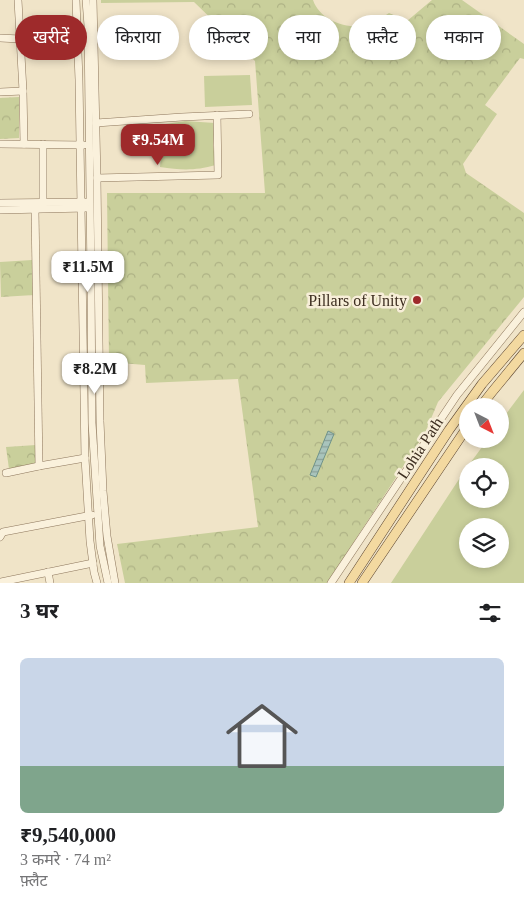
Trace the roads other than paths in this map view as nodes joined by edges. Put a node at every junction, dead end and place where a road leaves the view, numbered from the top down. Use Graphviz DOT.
graph roads {
  1 [pos="18,0"];
  2 [pos="76,0"];
  3 [pos="86,0"];
  4 [pos="93,0"];
  5 [pos="19,15"];
  6 [pos="0,38"];
  7 [pos="15,39"];
  8 [pos="21,60"];
  9 [pos="23,91"];
  10 [pos="0,92"];
  11 [pos="249,114"];
  12 [pos="217,115"];
  13 [pos="96,123"];
  14 [pos="0,144"];
  15 [pos="24,144"];
  16 [pos="43,144"];
  17 [pos="80,145"];
  18 [pos="89,145"];
  19 [pos="97,178"];
  20 [pos="0,203"];
  21 [pos="98,204"];
  22 [pos="81,205"];
  23 [pos="90,205"];
  24 [pos="40,207"];
  25 [pos="0,210"];
  26 [pos="524,312"];
  27 [pos="524,336"];
  28 [pos="524,353"];
  29 [pos="487,398"];
  30 [pos="459,439"];
  31 [pos="85,458"];
  32 [pos="39,466"];
  33 [pos="6,473"];
  34 [pos="97,514"];
  35 [pos="88,516"];
  36 [pos="0,537"];
  37 [pos="93,563"];
  38 [pos="48,572"];
  39 [pos="0,581"];
  40 [pos="50,583"];
  41 [pos="97,583"];
  42 [pos="108,583"];
  43 [pos="115,583"];
  44 [pos="331,583"];
  45 [pos="349,583"];
  46 [pos="362,583"];
  1 -- 5 [label="street"];
  2 -- 17 [label="street"];
  3 -- 18 [label="street"];
  4 -- 13 [label="street"];
  6 -- 7 [label="street"];
  8 -- 9 [label="street"];
  9 -- 10 [label="street"];
  9 -- 15 [label="street"];
  11 -- 12 [label="street"];
  12 -- 13 [label="street"];
  12 -- 19 [label="street"];
  13 -- 19 [label="street"];
  14 -- 15 [label="street"];
  15 -- 16 [label="street"];
  16 -- 17 [label="street"];
  16 -- 24 [label="street"];
  17 -- 18 [label="street"];
  17 -- 22 [label="street"];
  18 -- 23 [label="street"];
  19 -- 21 [label="street"];
  20 -- 24 [label="street"];
  21 -- 23 [label="street"];
  21 -- 43 [label="street"];
  22 -- 23 [label="street"];
  22 -- 24 [label="street"];
  22 -- 31 [label="street"];
  23 -- 34 [label="street"];
  24 -- 25 [label="street"];
  24 -- 32 [label="street"];
  26 -- 44 [label="street"];
  27 -- 45 [label="main road, Lohia Path"];
  28 -- 29 [label="main road"];
  30 -- 46 [label="main road, Lohia Path"];
  31 -- 32 [label="street"];
  31 -- 35 [label="street"];
  32 -- 33 [label="street"];
  34 -- 35 [label="street"];
  34 -- 42 [label="street"];
  35 -- 36 [label="street"];
  35 -- 37 [label="street"];
  37 -- 38 [label="street"];
  37 -- 41 [label="street"];
  38 -- 39 [label="street"];
  38 -- 40 [label="street"];
}
